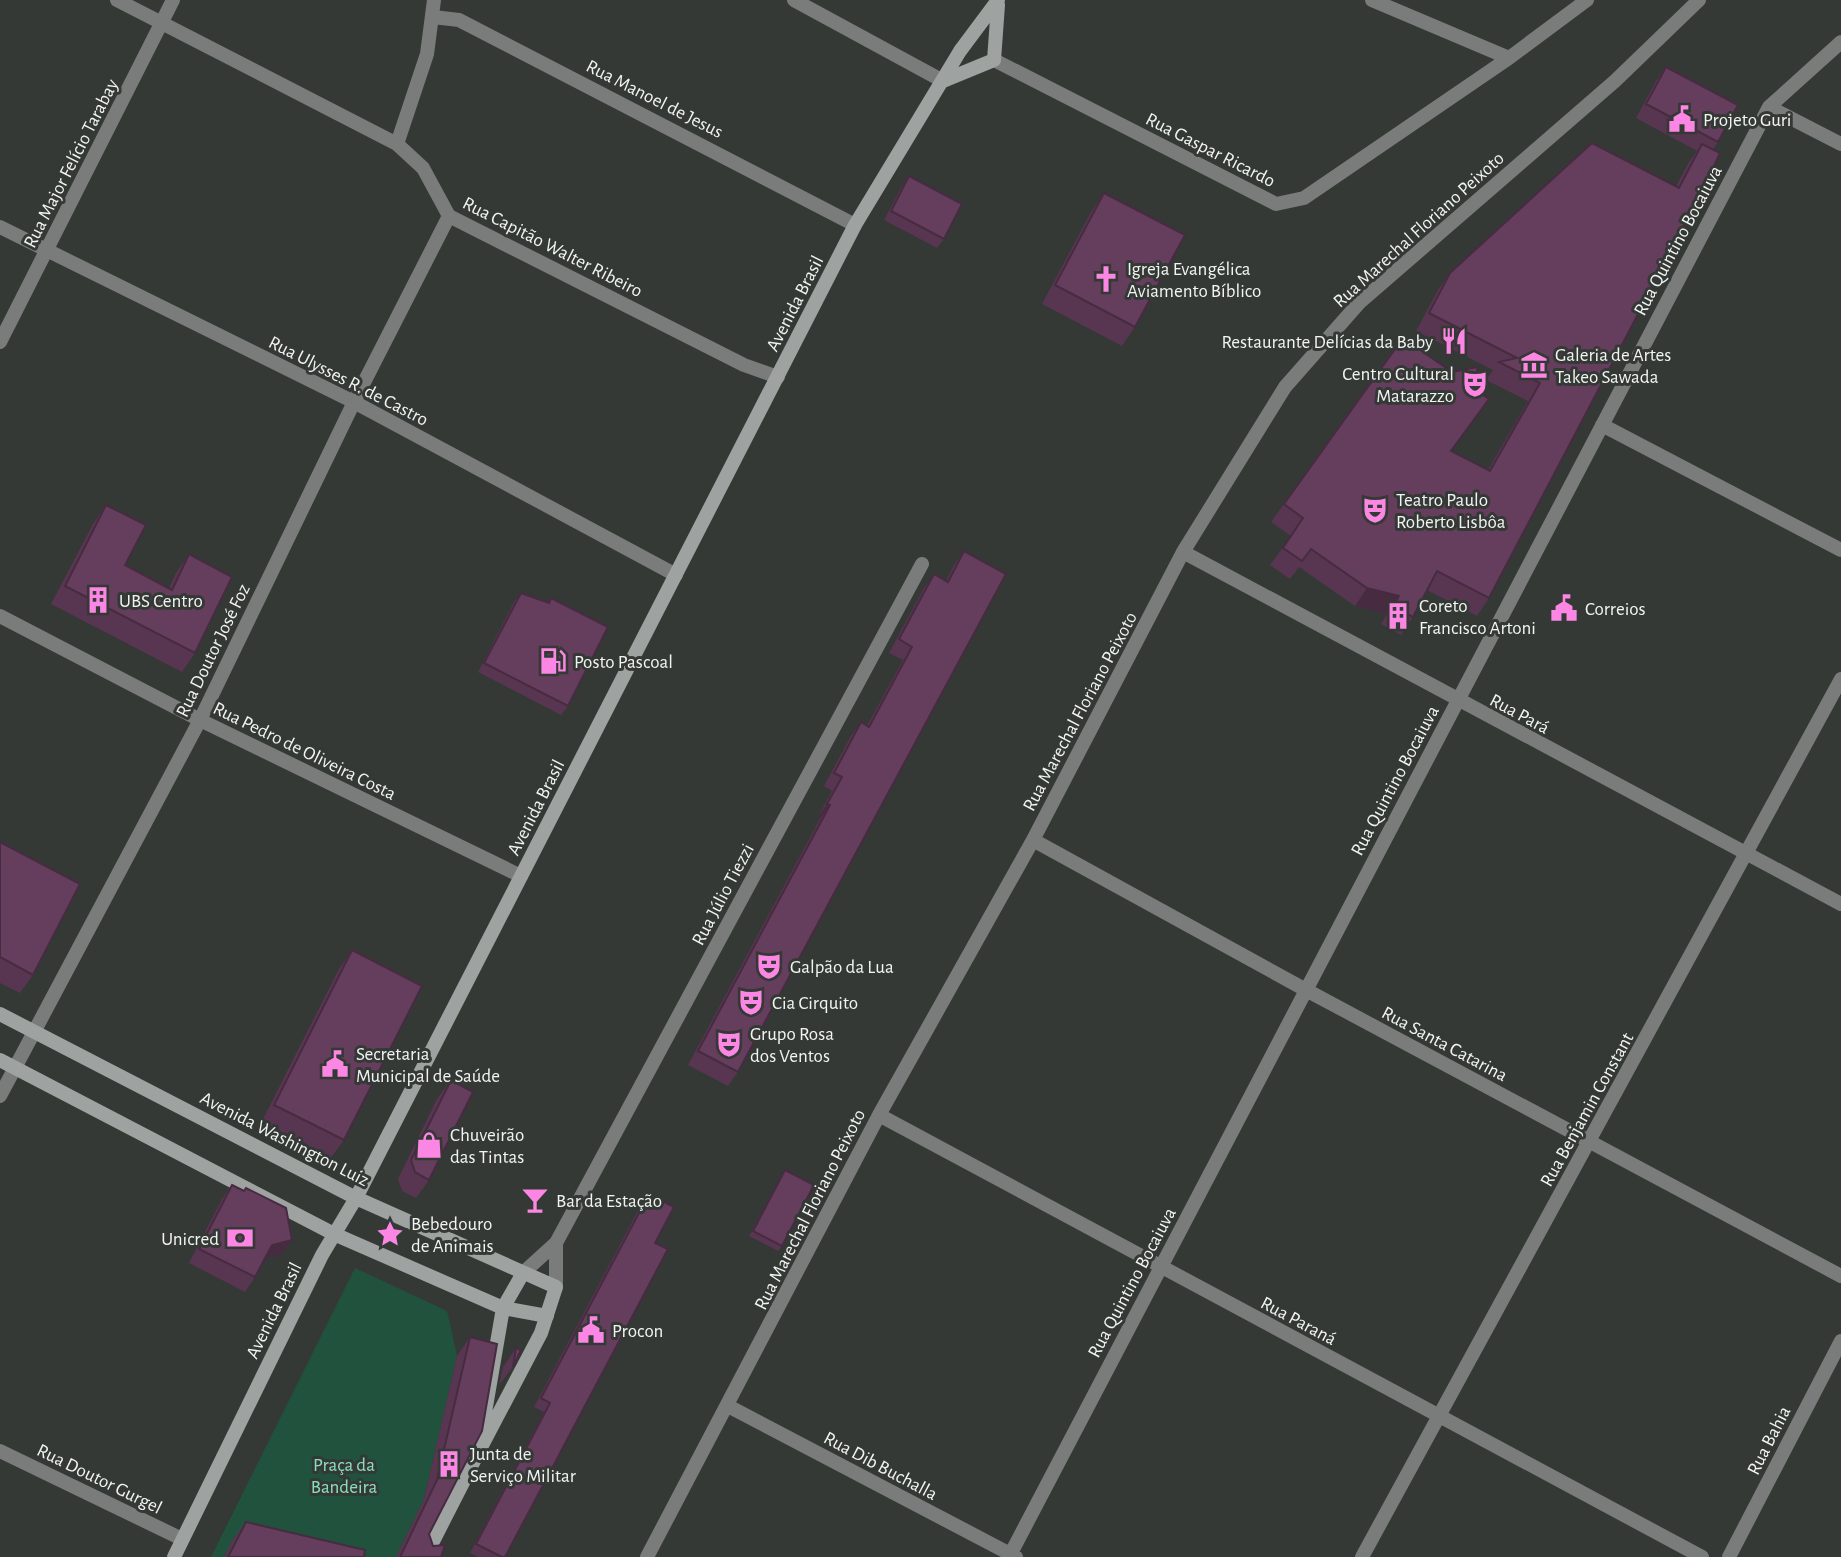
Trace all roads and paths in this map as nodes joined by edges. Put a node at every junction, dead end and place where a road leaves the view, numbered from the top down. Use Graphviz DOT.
graph roads {
  1 [pos="117,0"];
  2 [pos="173,0"];
  3 [pos="434,0"];
  4 [pos="794,0"];
  5 [pos="998,0"];
  6 [pos="1372,0"];
  7 [pos="1587,0"];
  8 [pos="1699,0"];
  9 [pos="433,17"];
  10 [pos="162,23"];
  11 [pos="1841,42"];
  12 [pos="1509,58"];
  13 [pos="994,60"];
  14 [pos="943,81"];
  15 [pos="1769,107"];
  16 [pos="397,144"];
  17 [pos="1841,144"];
  18 [pos="449,216"];
  19 [pos="855,225"];
  20 [pos="0,228"];
  21 [pos="46,251"];
  22 [pos="0,342"];
  23 [pos="778,377"];
  24 [pos="354,402"];
  25 [pos="1602,425"];
  26 [pos="1841,550"];
  27 [pos="1183,552"];
  28 [pos="922,564"];
  29 [pos="676,575"];
  30 [pos="0,616"];
  31 [pos="1841,679"];
  32 [pos="1457,701"];
  33 [pos="200,720"];
  34 [pos="1033,840"];
  35 [pos="1748,855"];
  36 [pos="521,876"];
  37 [pos="1841,904"];
  38 [pos="1306,990"];
  39 [pos="0,1014"];
  40 [pos="33,1031"];
  41 [pos="0,1060"];
  42 [pos="15,1068"];
  43 [pos="0,1096"];
  44 [pos="879,1115"];
  45 [pos="1590,1143"];
  46 [pos="356,1198"];
  47 [pos="334,1234"];
  48 [pos="556,1243"];
  49 [pos="1160,1269"];
  50 [pos="523,1273"];
  51 [pos="1841,1276"];
  52 [pos="556,1287"];
  53 [pos="503,1308"];
  54 [pos="547,1316"];
  55 [pos="1841,1340"];
  56 [pos="728,1406"];
  57 [pos="1437,1415"];
  58 [pos="0,1451"];
  59 [pos="478,1453"];
  60 [pos="182,1539"];
  61 [pos="1012,1556"];
  62 [pos="174,1557"];
  63 [pos="425,1557"];
  64 [pos="647,1557"];
  65 [pos="1362,1557"];
  66 [pos="1702,1557"];
  67 [pos="1729,1557"];
  1 -- 10 [label="street, Rua Capitão Walter Ribeiro"];
  2 -- 10 [label="street, Rua Major Felício Tarabay"];
  3 -- 9 [label="street"];
  4 -- 14 [label="street"];
  5 -- 13 [label="street"];
  5 -- 14 [label="street, Avenida Brasil"];
  6 -- 12 [label="street"];
  7 -- 12 [label="street, Rua Gaspar Ricardo"];
  8 -- 27 [label="street, Rua Marechal Floriano Peixoto"];
  9 -- 16 [label="street"];
  9 -- 19 [label="street, Rua Manoel de Jesus"];
  10 -- 16 [label="street, Rua Capitão Walter Ribeiro"];
  10 -- 21 [label="street, Rua Major Felício Tarabay"];
  11 -- 15 [label="street, Rua Quintino Bocaiuva"];
  12 -- 13 [label="street, Rua Gaspar Ricardo"];
  13 -- 14 [label="street"];
  14 -- 19 [label="street, Avenida Brasil"];
  15 -- 17 [label="street"];
  15 -- 25 [label="street, Rua Quintino Bocaiuva"];
  16 -- 18 [label="street, Rua Capitão Walter Ribeiro"];
  18 -- 23 [label="street, Rua Capitão Walter Ribeiro"];
  18 -- 24 [label="street, Rua Doutor José Foz"];
  19 -- 23 [label="street, Avenida Brasil"];
  20 -- 21 [label="street, Rua Ulysses R. de Castro"];
  21 -- 22 [label="street, Rua Major Felício Tarabay"];
  21 -- 24 [label="street, Rua Ulysses R. de Castro"];
  23 -- 29 [label="street, Avenida Brasil"];
  24 -- 29 [label="street, Rua Ulysses R. de Castro"];
  24 -- 33 [label="street, Rua Doutor José Foz"];
  25 -- 26 [label="street"];
  25 -- 32 [label="street, Rua Quintino Bocaiuva"];
  27 -- 32 [label="street, Rua Pará"];
  27 -- 34 [label="street, Rua Marechal Floriano Peixoto"];
  28 -- 48 [label="street, Rua Júlio Tiezzi"];
  29 -- 36 [label="street, Avenida Brasil"];
  30 -- 33 [label="street, Rua Pedro de Oliveira Costa"];
  31 -- 35 [label="street, Rua Benjamin Constant"];
  32 -- 35 [label="street, Rua Pará"];
  32 -- 38 [label="street, Rua Quintino Bocaiuva"];
  33 -- 36 [label="street, Rua Pedro de Oliveira Costa"];
  33 -- 40 [label="street, Rua Doutor José Foz"];
  34 -- 38 [label="street, Rua Santa Catarina"];
  34 -- 44 [label="street, Rua Marechal Floriano Peixoto"];
  35 -- 37 [label="street, Rua Pará"];
  35 -- 45 [label="street, Rua Benjamin Constant"];
  36 -- 46 [label="street, Avenida Brasil"];
  38 -- 45 [label="street, Rua Santa Catarina"];
  38 -- 49 [label="street, Rua Quintino Bocaiuva"];
  39 -- 40 [label="street, Avenida Washington Luiz"];
  40 -- 42 [label="street, Rua Doutor José Foz"];
  40 -- 46 [label="street, Avenida Washington Luiz"];
  41 -- 42 [label="street"];
  42 -- 43 [label="street, Rua Doutor José Foz"];
  42 -- 47 [label="street"];
  44 -- 49 [label="street, Rua Paraná"];
  44 -- 56 [label="street, Rua Marechal Floriano Peixoto"];
  45 -- 51 [label="street, Rua Santa Catarina"];
  45 -- 57 [label="street, Rua Benjamin Constant"];
  46 -- 47 [label="street, Avenida Brasil"];
  46 -- 50 [label="street, Avenida Washington Luiz"];
  47 -- 53 [label="street"];
  47 -- 60 [label="street, Avenida Brasil"];
  48 -- 50 [label="street, Rua Júlio Tiezzi"];
  48 -- 52 [label="street, Rua Júlio Tiezzi"];
  49 -- 57 [label="street, Rua Paraná"];
  49 -- 61 [label="street, Rua Quintino Bocaiuva"];
  50 -- 52 [label="street, Avenida Washington Luiz"];
  50 -- 53 [label="street, Rua Júlio Tiezzi"];
  52 -- 54 [label="street, Rua Júlio Tiezzi"];
  53 -- 54 [label="street"];
  53 -- 59 [label="street"];
  54 -- 59 [label="street, Rua Júlio Tiezzi"];
  55 -- 67 [label="street, Rua Bahia"];
  56 -- 61 [label="street, Rua Dib Buchalla"];
  56 -- 64 [label="street, Rua Marechal Floriano Peixoto"];
  57 -- 65 [label="street, Rua Benjamin Constant"];
  57 -- 66 [label="street, Rua Paraná"];
  58 -- 60 [label="street, Rua Doutor Gurgel"];
  59 -- 63 [label="street, Rua Júlio Tiezzi"];
  60 -- 62 [label="street, Avenida Brasil"];
}
